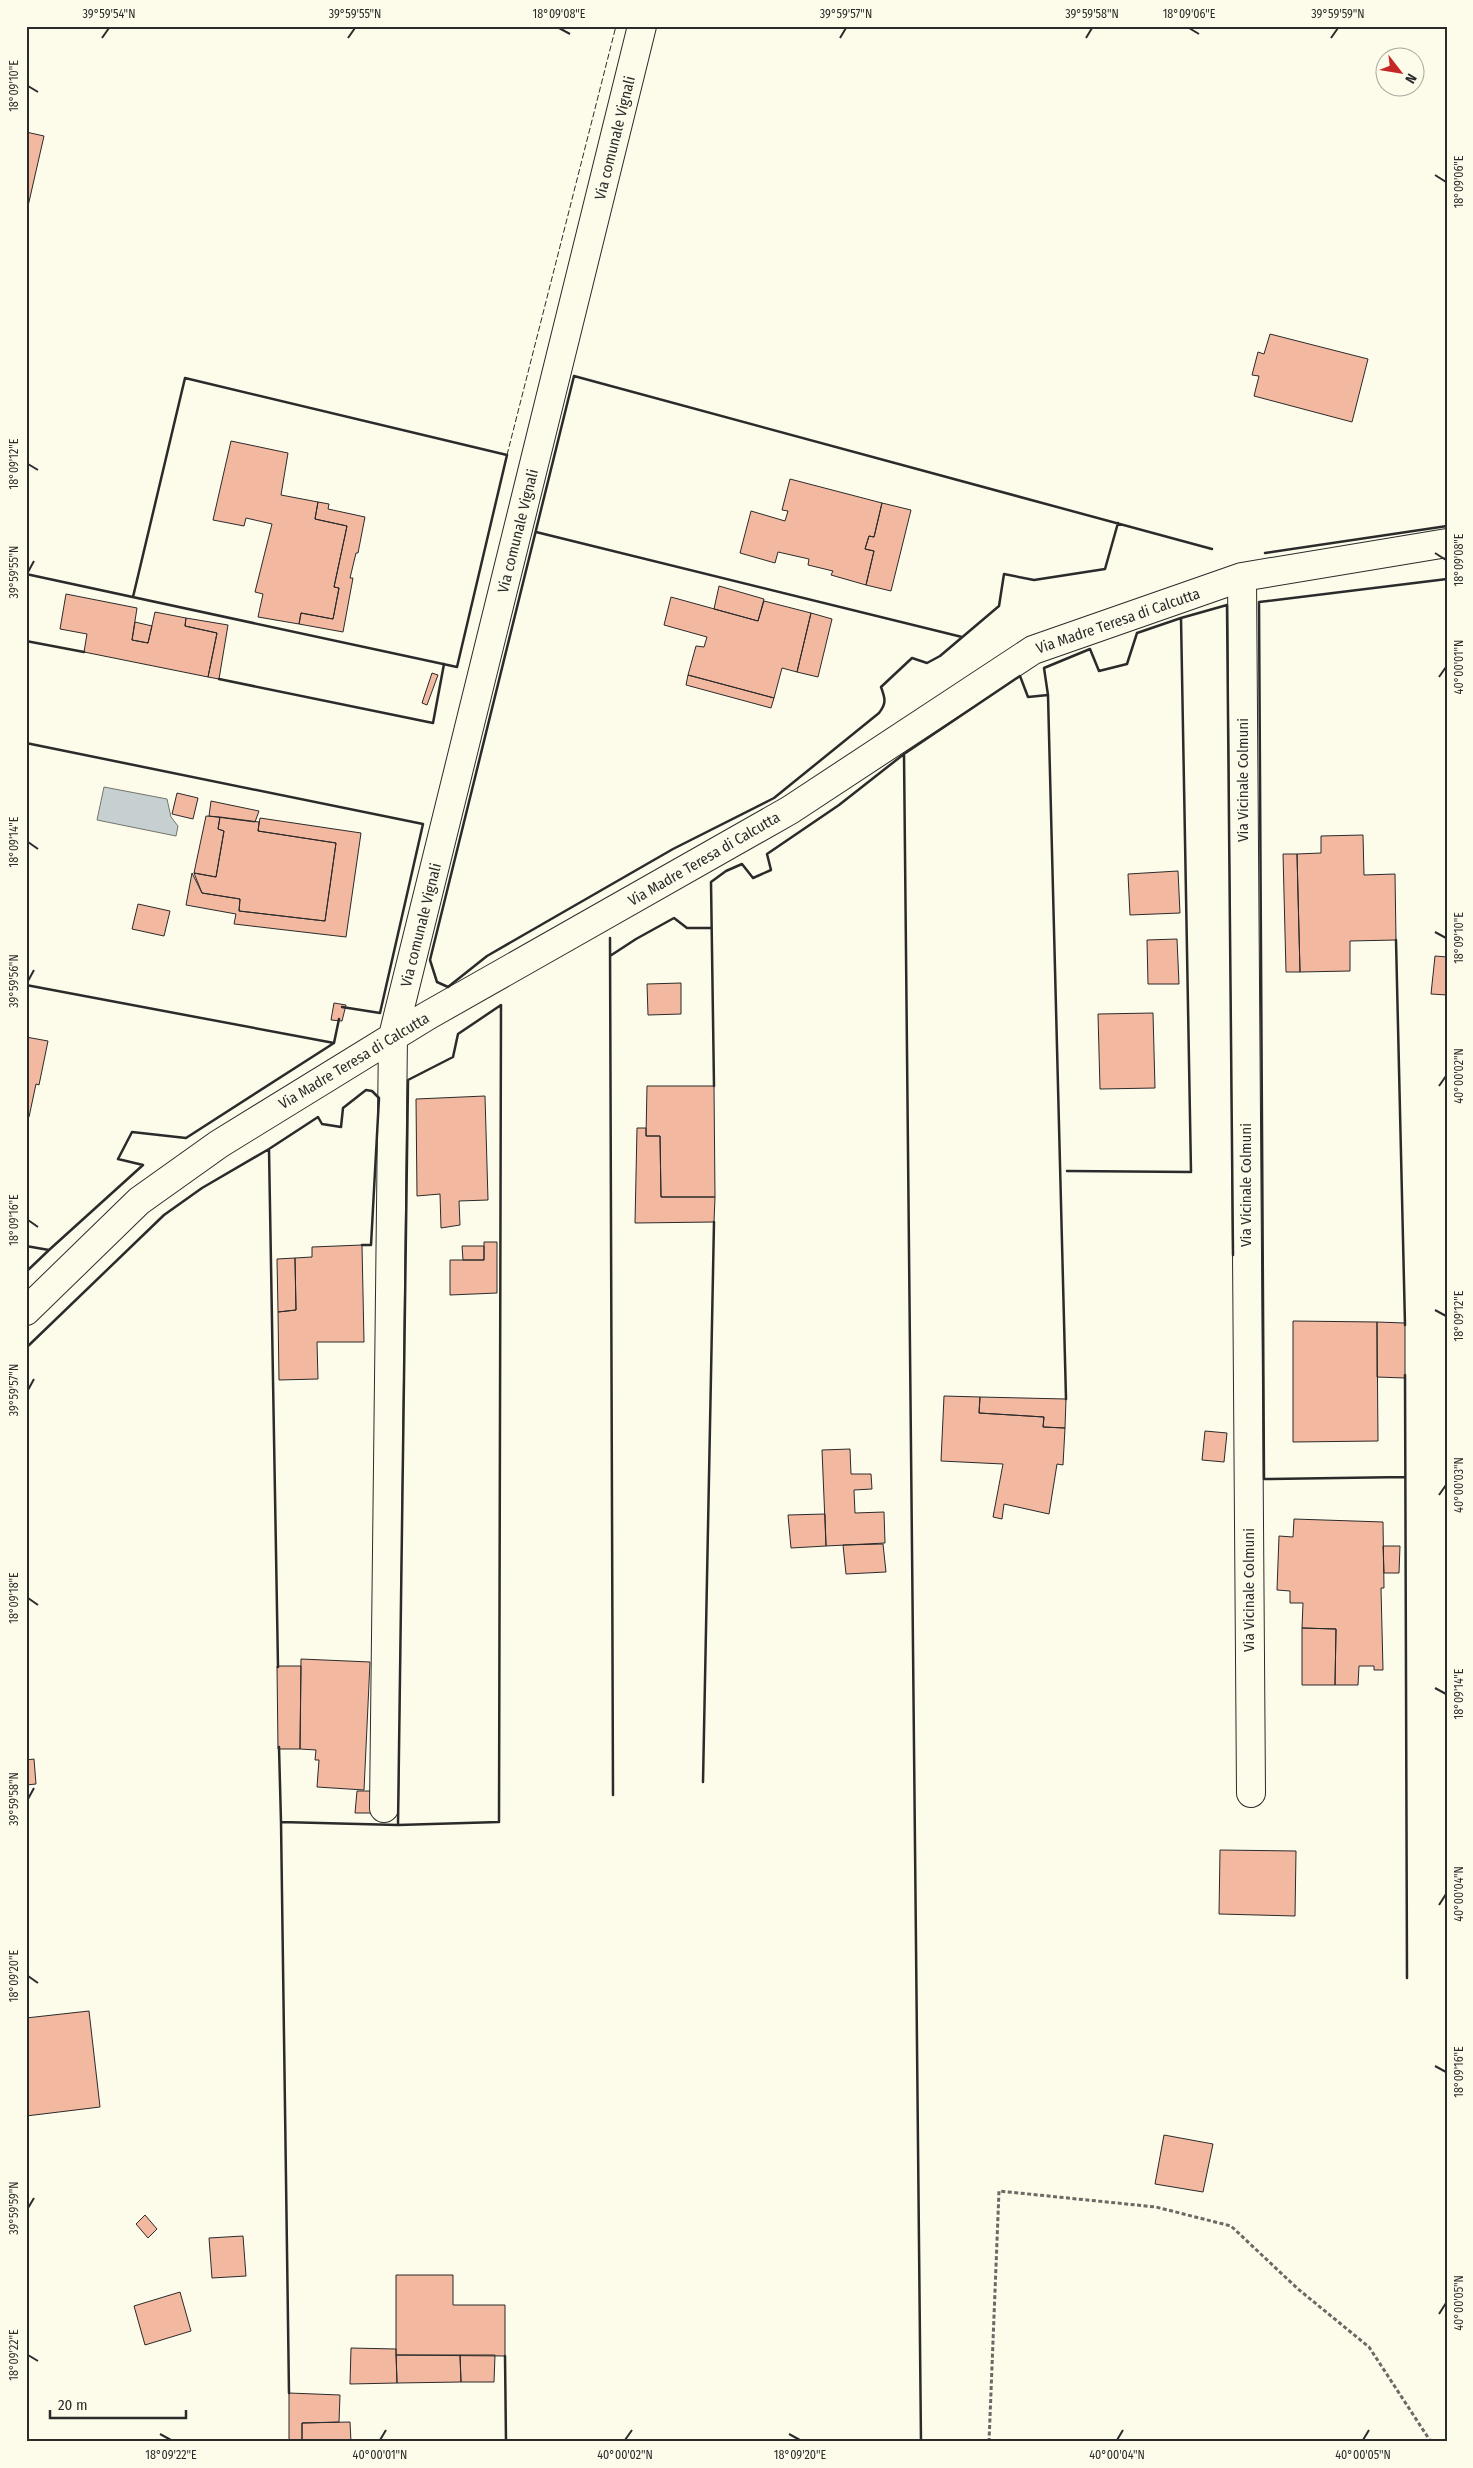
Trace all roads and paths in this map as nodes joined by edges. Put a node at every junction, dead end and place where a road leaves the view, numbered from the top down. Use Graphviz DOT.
graph roads {
  1 [pos="642,26"];
  2 [pos="1447,543"];
  3 [pos="1242,578"];
  4 [pos="394,1036"];
  5 [pos="26,1311"];
  6 [pos="1251,1793"];
  7 [pos="384,1808"];
  8 [pos="989,2442"];
  9 [pos="1431,2442"];
  1 -- 4 [label="street, Via comunale Vignali"];
  2 -- 3 [label="street, Via Madre Teresa di Calcutta"];
  3 -- 4 [label="street, Via Madre Teresa di Calcutta"];
  3 -- 6 [label="street, Via Vicinale Colmuni"];
  4 -- 5 [label="street, Via Madre Teresa di Calcutta"];
  4 -- 7 [label="street, Via comunale Vignali"];
  8 -- 9 [label="path"];
}
